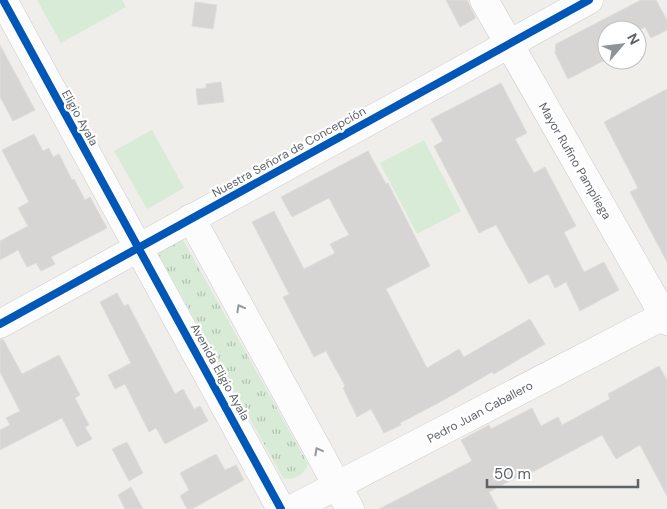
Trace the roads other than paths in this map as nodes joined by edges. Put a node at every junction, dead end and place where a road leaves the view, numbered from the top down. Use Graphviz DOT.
graph roads {
  1 [pos="3,0"];
  2 [pos="484,0"];
  3 [pos="589,0"];
  4 [pos="509,45"];
  5 [pos="191,218"];
  6 [pos="138,247"];
  7 [pos="666,317"];
  8 [pos="0,324"];
  9 [pos="344,498"];
  10 [pos="282,509"];
  11 [pos="292,509"];
  1 -- 6 [label="street, Eligio Ayala"];
  2 -- 4 [label="street, Mayor Rufino Pampliega"];
  3 -- 4 [label="street, Nuestra Señora de Concepción"];
  4 -- 5 [label="street, Nuestra Señora de Concepción"];
  4 -- 7 [label="street, Mayor Rufino Pampliega"];
  5 -- 6 [label="street, Nuestra Señora de Concepción"];
  9 -- 5 [label="street, one-way"];
  6 -- 8 [label="street, Nuestra Señora de Concepción"];
  6 -- 10 [label="street, Avenida Eligio Ayala"];
  7 -- 9 [label="street, Pedro Juan Caballero"];
  9 -- 11 [label="street, Pedro Juan Caballero"];
}
